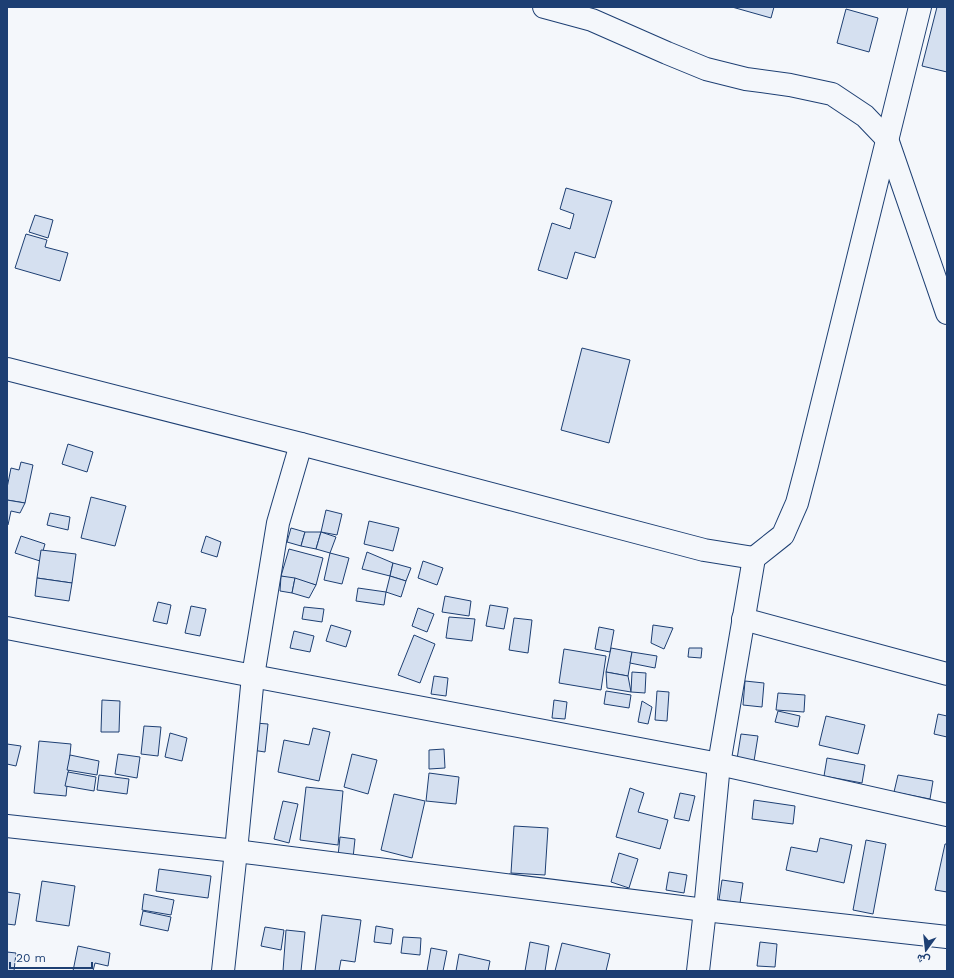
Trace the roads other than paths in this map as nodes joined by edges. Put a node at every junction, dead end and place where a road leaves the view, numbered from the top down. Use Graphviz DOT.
graph roads {
  1 [pos="544,7"];
  2 [pos="920,7"];
  3 [pos="888,139"];
  4 [pos="947,313"];
  5 [pos="7,370"];
  6 [pos="301,444"];
  7 [pos="754,558"];
  8 [pos="743,619"];
  9 [pos="7,628"];
  10 [pos="947,674"];
  11 [pos="253,676"];
  12 [pos="720,764"];
  13 [pos="947,815"];
  14 [pos="7,826"];
  15 [pos="236,851"];
  16 [pos="705,910"];
  17 [pos="947,937"];
  18 [pos="223,971"];
  19 [pos="698,971"];
  1 -- 3 [label="street"];
  2 -- 3 [label="street"];
  3 -- 4 [label="street"];
  3 -- 7 [label="street"];
  5 -- 6 [label="street"];
  6 -- 7 [label="street"];
  6 -- 11 [label="street"];
  7 -- 8 [label="street"];
  8 -- 10 [label="street"];
  8 -- 12 [label="street"];
  9 -- 11 [label="street"];
  11 -- 12 [label="street"];
  11 -- 15 [label="street"];
  12 -- 13 [label="street"];
  12 -- 16 [label="street"];
  14 -- 15 [label="street"];
  15 -- 16 [label="street"];
  15 -- 18 [label="street"];
  16 -- 17 [label="street"];
  16 -- 19 [label="street"];
}
